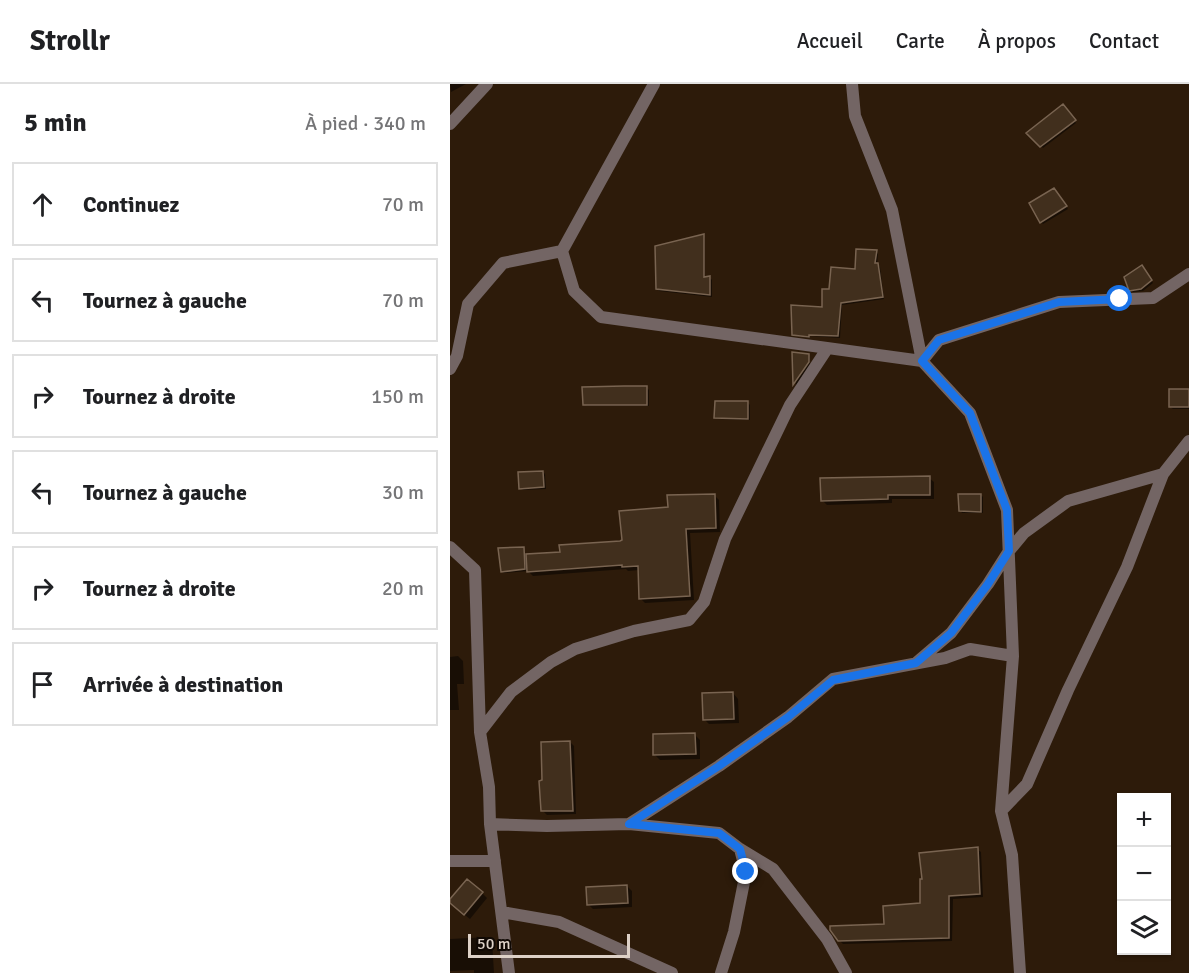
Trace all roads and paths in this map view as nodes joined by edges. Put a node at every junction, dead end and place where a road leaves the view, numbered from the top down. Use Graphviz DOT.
graph roads {
  1 [pos="487,84"];
  2 [pos="654,84"];
  3 [pos="852,84"];
  4 [pos="450,124"];
  5 [pos="562,251"];
  6 [pos="1189,273"];
  7 [pos="827,348"];
  8 [pos="922,361"];
  9 [pos="450,369"];
  10 [pos="1189,441"];
  11 [pos="1163,474"];
  12 [pos="450,547"];
  13 [pos="1009,551"];
  14 [pos="1013,656"];
  15 [pos="916,663"];
  16 [pos="480,732"];
  17 [pos="1001,811"];
  18 [pos="490,824"];
  19 [pos="629,824"];
  20 [pos="740,849"];
  21 [pos="450,861"];
  22 [pos="495,861"];
  23 [pos="502,912"];
  24 [pos="509,973"];
  25 [pos="672,973"];
  26 [pos="721,973"];
  27 [pos="846,973"];
  28 [pos="1020,973"];
  1 -- 4 [label="street"];
  2 -- 5 [label="street"];
  3 -- 8 [label="street"];
  5 -- 7 [label="street"];
  5 -- 9 [label="street"];
  6 -- 8 [label="street"];
  7 -- 8 [label="street"];
  7 -- 16 [label="street"];
  8 -- 13 [label="street"];
  10 -- 11 [label="street"];
  11 -- 13 [label="street"];
  11 -- 17 [label="street"];
  12 -- 16 [label="street"];
  13 -- 14 [label="street"];
  13 -- 15 [label="street"];
  14 -- 15 [label="street"];
  14 -- 17 [label="street"];
  15 -- 19 [label="street"];
  16 -- 18 [label="street"];
  17 -- 28 [label="street"];
  18 -- 19 [label="street"];
  18 -- 22 [label="street"];
  19 -- 20 [label="street"];
  20 -- 26 [label="street"];
  20 -- 27 [label="street"];
  21 -- 22 [label="street"];
  22 -- 23 [label="street"];
  23 -- 24 [label="street"];
  23 -- 25 [label="street"];
}
